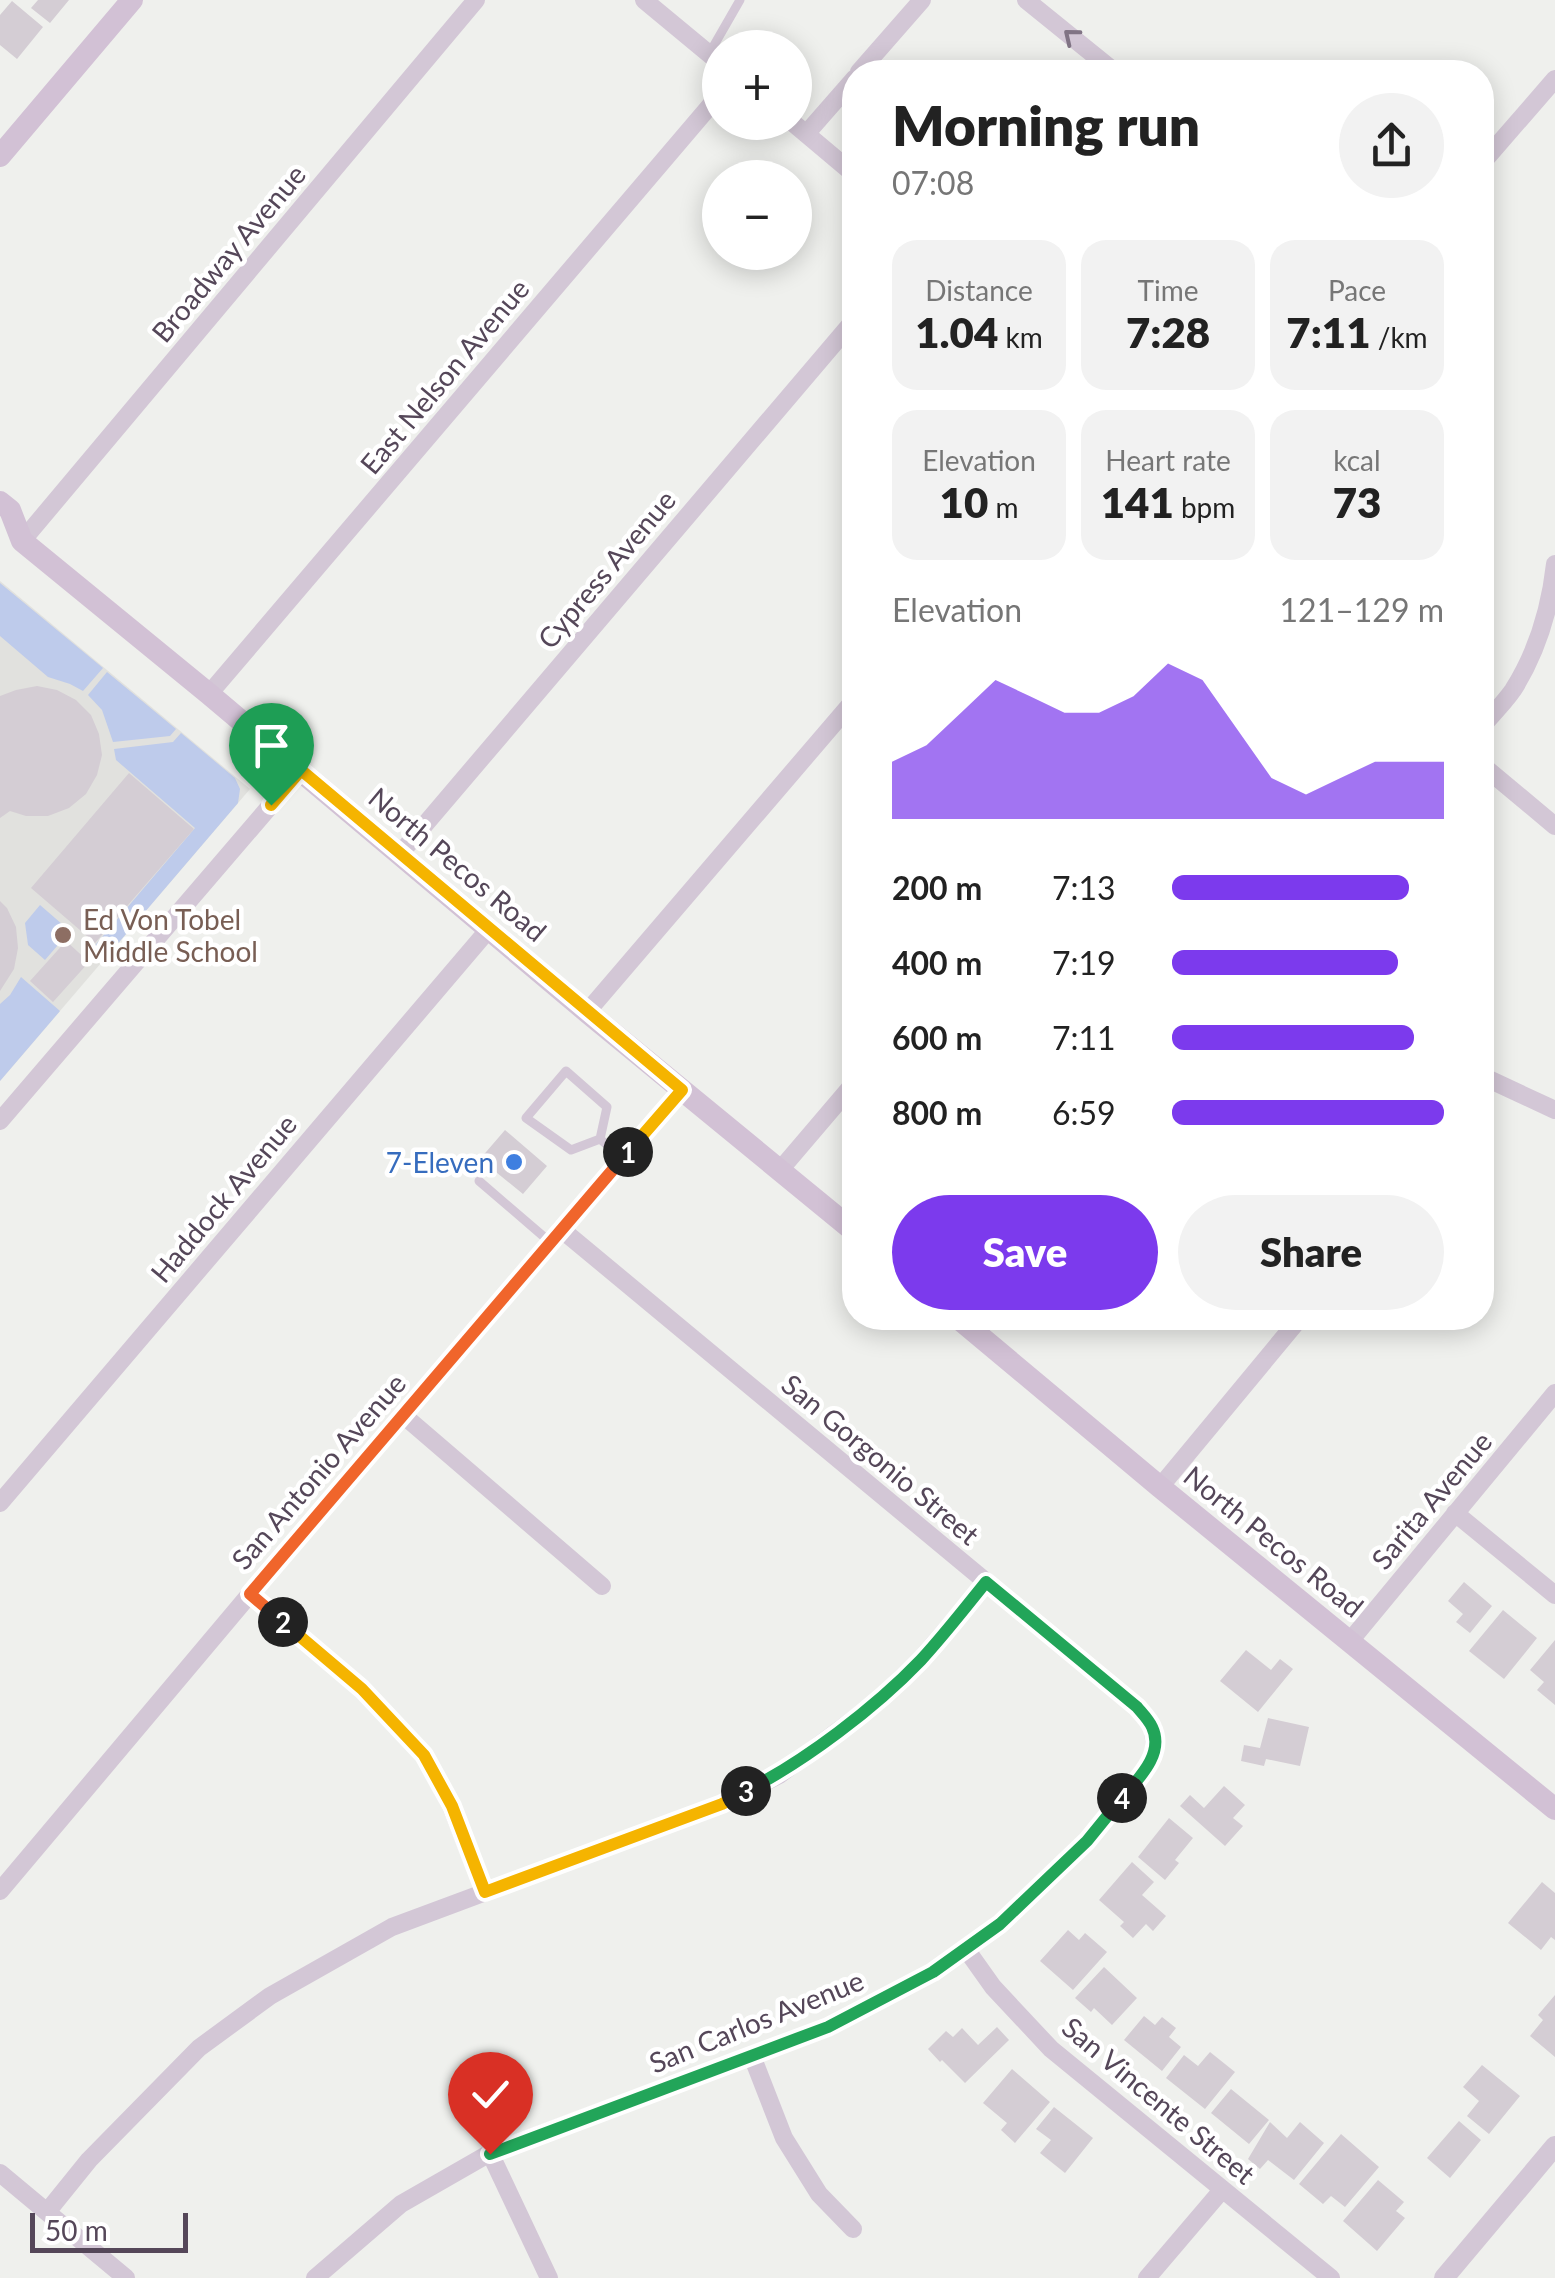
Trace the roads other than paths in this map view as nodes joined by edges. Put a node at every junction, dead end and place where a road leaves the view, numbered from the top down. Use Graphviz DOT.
graph roads {
  1 [pos="132,0"];
  2 [pos="476,0"];
  3 [pos="644,0"];
  4 [pos="740,0"];
  5 [pos="922,0"];
  6 [pos="1026,0"];
  7 [pos="727,30"];
  8 [pos="702,48"];
  9 [pos="870,60"];
  10 [pos="1100,60"];
  11 [pos="1555,79"];
  12 [pos="842,89"];
  13 [pos="702,115"];
  14 [pos="812,116"];
  15 [pos="812,139"];
  16 [pos="1494,149"];
  17 [pos="0,156"];
  18 [pos="842,164"];
  19 [pos="842,334"];
  20 [pos="0,502"];
  21 [pos="11,541"];
  22 [pos="1555,564"];
  23 [pos="209,694"];
  24 [pos="1494,712"];
  25 [pos="842,714"];
  26 [pos="301,770"];
  27 [pos="1494,775"];
  28 [pos="1555,826"];
  29 [pos="399,855"];
  30 [pos="488,929"];
  31 [pos="587,1012"];
  32 [pos="1494,1082"];
  33 [pos="682,1090"];
  34 [pos="842,1097"];
  35 [pos="1555,1110"];
  36 [pos="0,1121"];
  37 [pos="600,1139"];
  38 [pos="623,1158"];
  39 [pos="780,1170"];
  40 [pos="479,1181"];
  41 [pos="842,1221"];
  42 [pos="556,1236"];
  43 [pos="980,1330"];
  44 [pos="1290,1330"];
  45 [pos="1555,1393"];
  46 [pos="402,1415"];
  47 [pos="1160,1487"];
  48 [pos="0,1502"];
  49 [pos="1456,1513"];
  50 [pos="986,1582"];
  51 [pos="602,1586"];
  52 [pos="250,1594"];
  53 [pos="1555,1594"];
  54 [pos="1350,1641"];
  55 [pos="1154,1738"];
  56 [pos="1555,1809"];
  57 [pos="0,1891"];
  58 [pos="485,1892"];
  59 [pos="966,1950"];
  60 [pos="752,2056"];
  61 [pos="1555,2146"];
  62 [pos="490,2154"];
  63 [pos="0,2173"];
  64 [pos="1222,2190"];
  65 [pos="47,2212"];
  66 [pos="853,2229"];
  67 [pos="126,2278"];
  68 [pos="315,2278"];
  69 [pos="549,2278"];
  70 [pos="1147,2278"];
  71 [pos="1331,2278"];
  72 [pos="1444,2278"];
  1 -- 17 [label="main road"];
  2 -- 21 [label="street, Broadway Avenue"];
  3 -- 8 [label="street"];
  4 -- 7 [label="lane"];
  5 -- 9 [label="street"];
  10 -- 6 [label="street, one-way"];
  11 -- 16 [label="street"];
  12 -- 14 [label="street"];
  13 -- 23 [label="street, East Nelson Avenue"];
  15 -- 18 [label="street"];
  19 -- 29 [label="street, Cypress Avenue"];
  20 -- 21 [label="main road, North Pecos Road"];
  21 -- 23 [label="main road, North Pecos Road"];
  22 -- 24 [label="street"];
  23 -- 26 [label="main road, North Pecos Road"];
  25 -- 31 [label="street"];
  26 -- 29 [label="main road, North Pecos Road"];
  26 -- 36 [label="street"];
  27 -- 28 [label="street"];
  29 -- 30 [label="main road, North Pecos Road"];
  30 -- 31 [label="main road, North Pecos Road"];
  30 -- 48 [label="street, Haddock Avenue"];
  31 -- 33 [label="main road, North Pecos Road"];
  32 -- 35 [label="street"];
  33 -- 38 [label="street, San Antonio Avenue"];
  33 -- 39 [label="main road, North Pecos Road"];
  34 -- 39 [label="street"];
  37 -- 37 [label="lane"];
  37 -- 38 [label="lane"];
  38 -- 42 [label="street, San Antonio Avenue"];
  39 -- 41 [label="main road, North Pecos Road"];
  40 -- 42 [label="lane"];
  42 -- 46 [label="street, San Antonio Avenue"];
  42 -- 50 [label="street, San Gorgonio Street"];
  43 -- 47 [label="main road, North Pecos Road"];
  44 -- 47 [label="street"];
  45 -- 49 [label="street, Sarita Avenue"];
  46 -- 51 [label="street"];
  46 -- 52 [label="street, San Antonio Avenue"];
  47 -- 54 [label="main road, North Pecos Road"];
  49 -- 53 [label="street"];
  49 -- 54 [label="street, Sarita Avenue"];
  50 -- 55 [label="street, San Gorgonio Street"];
  50 -- 58 [label="street"];
  52 -- 57 [label="street, San Antonio Avenue"];
  52 -- 58 [label="street"];
  54 -- 56 [label="main road, North Pecos Road"];
  55 -- 59 [label="street, San Carlos Avenue"];
  58 -- 65 [label="street"];
  59 -- 60 [label="street, San Carlos Avenue"];
  59 -- 64 [label="street, San Vincente Street"];
  60 -- 62 [label="street, San Carlos Avenue"];
  60 -- 66 [label="street"];
  61 -- 72 [label="street"];
  62 -- 68 [label="street, San Carlos Avenue"];
  62 -- 69 [label="street"];
  63 -- 65 [label="street"];
  64 -- 70 [label="street"];
  64 -- 71 [label="street, San Vincente Street"];
  65 -- 67 [label="street"];
}
